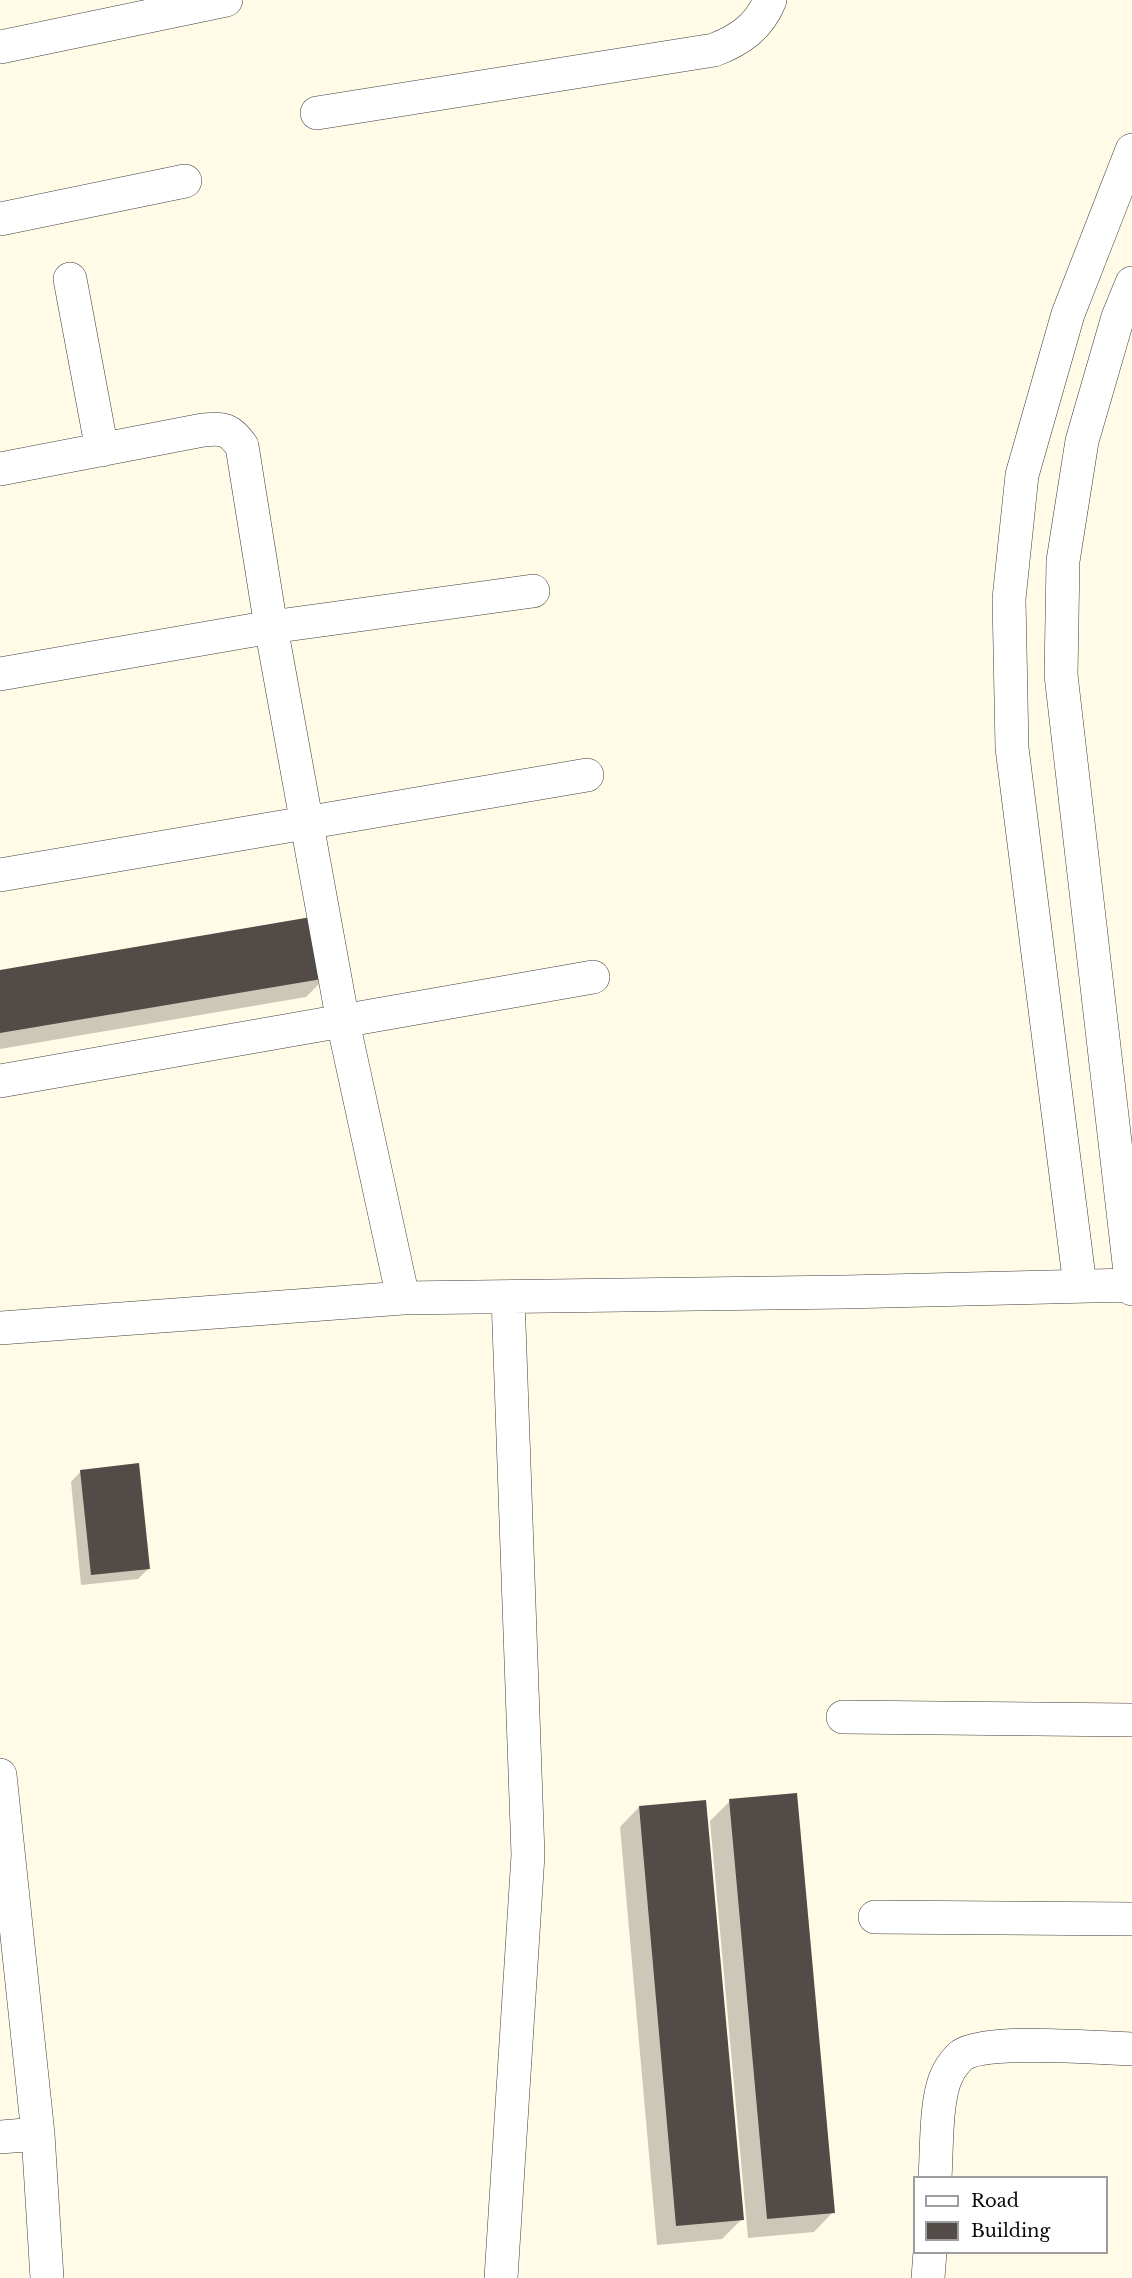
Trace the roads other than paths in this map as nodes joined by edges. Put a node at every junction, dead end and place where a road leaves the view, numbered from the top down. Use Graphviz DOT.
graph roads {
  1 [pos="226,0"];
  2 [pos="770,0"];
  3 [pos="0,47"];
  4 [pos="317,113"];
  5 [pos="1132,150"];
  6 [pos="185,181"];
  7 [pos="0,219"];
  8 [pos="70,279"];
  9 [pos="1132,283"];
  10 [pos="102,450"];
  11 [pos="0,469"];
  12 [pos="533,591"];
  13 [pos="271,627"];
  14 [pos="0,674"];
  15 [pos="587,775"];
  16 [pos="306,822"];
  17 [pos="0,875"];
  18 [pos="593,977"];
  19 [pos="343,1022"];
  20 [pos="0,1082"];
  21 [pos="1080,1286"];
  22 [pos="1132,1286"];
  23 [pos="508,1297"];
  24 [pos="403,1298"];
  25 [pos="0,1328"];
  26 [pos="843,1717"];
  27 [pos="1132,1720"];
  28 [pos="0,1775"];
  29 [pos="875,1917"];
  30 [pos="1132,1919"];
  31 [pos="1132,2049"];
  32 [pos="38,2134"];
  33 [pos="0,2137"];
  34 [pos="935,2176"];
  35 [pos="930,2254"];
  36 [pos="47,2278"];
  37 [pos="501,2278"];
  38 [pos="928,2278"];
  1 -- 3 [label="street"];
  2 -- 4 [label="street"];
  5 -- 21 [label="street"];
  6 -- 7 [label="street"];
  8 -- 10 [label="street"];
  9 -- 22 [label="street"];
  10 -- 11 [label="street"];
  10 -- 13 [label="street"];
  12 -- 13 [label="street"];
  13 -- 14 [label="street"];
  13 -- 16 [label="street"];
  15 -- 16 [label="street"];
  16 -- 17 [label="street"];
  16 -- 19 [label="street"];
  18 -- 19 [label="street"];
  19 -- 20 [label="street"];
  19 -- 24 [label="street"];
  21 -- 22 [label="street"];
  21 -- 23 [label="street"];
  23 -- 24 [label="street"];
  23 -- 37 [label="street"];
  24 -- 25 [label="street"];
  26 -- 27 [label="street"];
  28 -- 32 [label="street"];
  29 -- 30 [label="street"];
  31 -- 34 [label="street"];
  32 -- 33 [label="street"];
  32 -- 36 [label="street"];
  35 -- 38 [label="street"];
}
